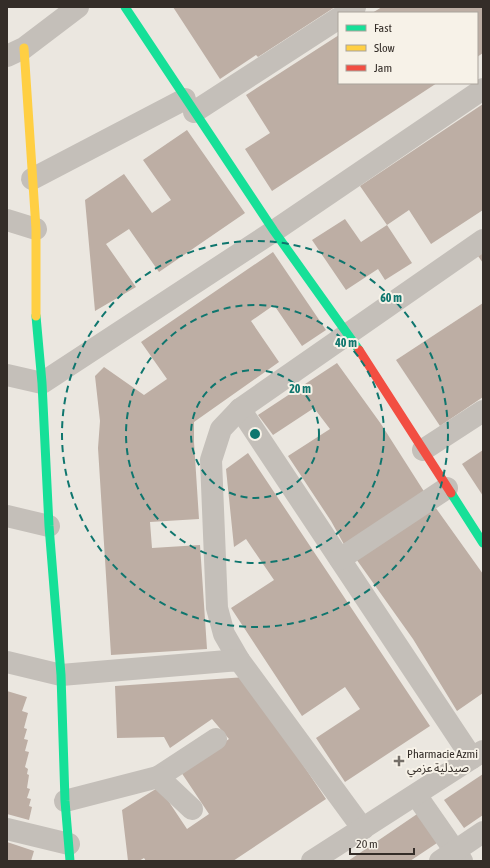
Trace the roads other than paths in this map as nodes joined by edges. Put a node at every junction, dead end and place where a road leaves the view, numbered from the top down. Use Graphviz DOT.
graph roads {
  1 [pos="78,7"];
  2 [pos="125,7"];
  3 [pos="338,19"];
  4 [pos="16,52"];
  5 [pos="483,89"];
  6 [pos="189,106"];
  7 [pos="32,179"];
  8 [pos="7,220"];
  9 [pos="36,229"];
  10 [pos="274,230"];
  11 [pos="483,240"];
  12 [pos="349,334"];
  13 [pos="7,375"];
  14 [pos="42,383"];
  15 [pos="240,409"];
  16 [pos="483,411"];
  17 [pos="423,450"];
  18 [pos="447,488"];
  19 [pos="7,516"];
  20 [pos="49,526"];
  21 [pos="483,543"];
  22 [pos="340,559"];
  23 [pos="239,660"];
  24 [pos="7,662"];
  25 [pos="61,675"];
  26 [pos="216,739"];
  27 [pos="478,754"];
  28 [pos="158,777"];
  29 [pos="416,795"];
  30 [pos="65,800"];
  31 [pos="192,809"];
  32 [pos="7,829"];
  33 [pos="363,829"];
  34 [pos="483,832"];
  35 [pos="70,853"];
  36 [pos="452,858"];
  37 [pos="312,861"];
  1 -- 4 [label="street"];
  2 -- 6 [label="street"];
  3 -- 6 [label="street"];
  4 -- 7 [label="street"];
  5 -- 10 [label="street"];
  6 -- 7 [label="street"];
  6 -- 10 [label="street"];
  7 -- 9 [label="street"];
  8 -- 9 [label="street"];
  9 -- 14 [label="street"];
  10 -- 12 [label="street"];
  10 -- 14 [label="street"];
  11 -- 12 [label="street"];
  12 -- 15 [label="street"];
  12 -- 17 [label="street"];
  13 -- 14 [label="street"];
  14 -- 20 [label="street"];
  15 -- 22 [label="street"];
  15 -- 23 [label="street"];
  16 -- 17 [label="street"];
  17 -- 18 [label="street"];
  18 -- 21 [label="street"];
  18 -- 22 [label="street"];
  19 -- 20 [label="street"];
  20 -- 25 [label="street"];
  22 -- 27 [label="street"];
  23 -- 25 [label="street"];
  23 -- 33 [label="street"];
  24 -- 25 [label="street"];
  25 -- 30 [label="street"];
  26 -- 28 [label="street"];
  27 -- 29 [label="street"];
  28 -- 30 [label="street"];
  28 -- 31 [label="street"];
  29 -- 33 [label="street"];
  29 -- 36 [label="street"];
  30 -- 35 [label="street"];
  32 -- 35 [label="street"];
  33 -- 37 [label="street"];
  34 -- 36 [label="street"];
}
